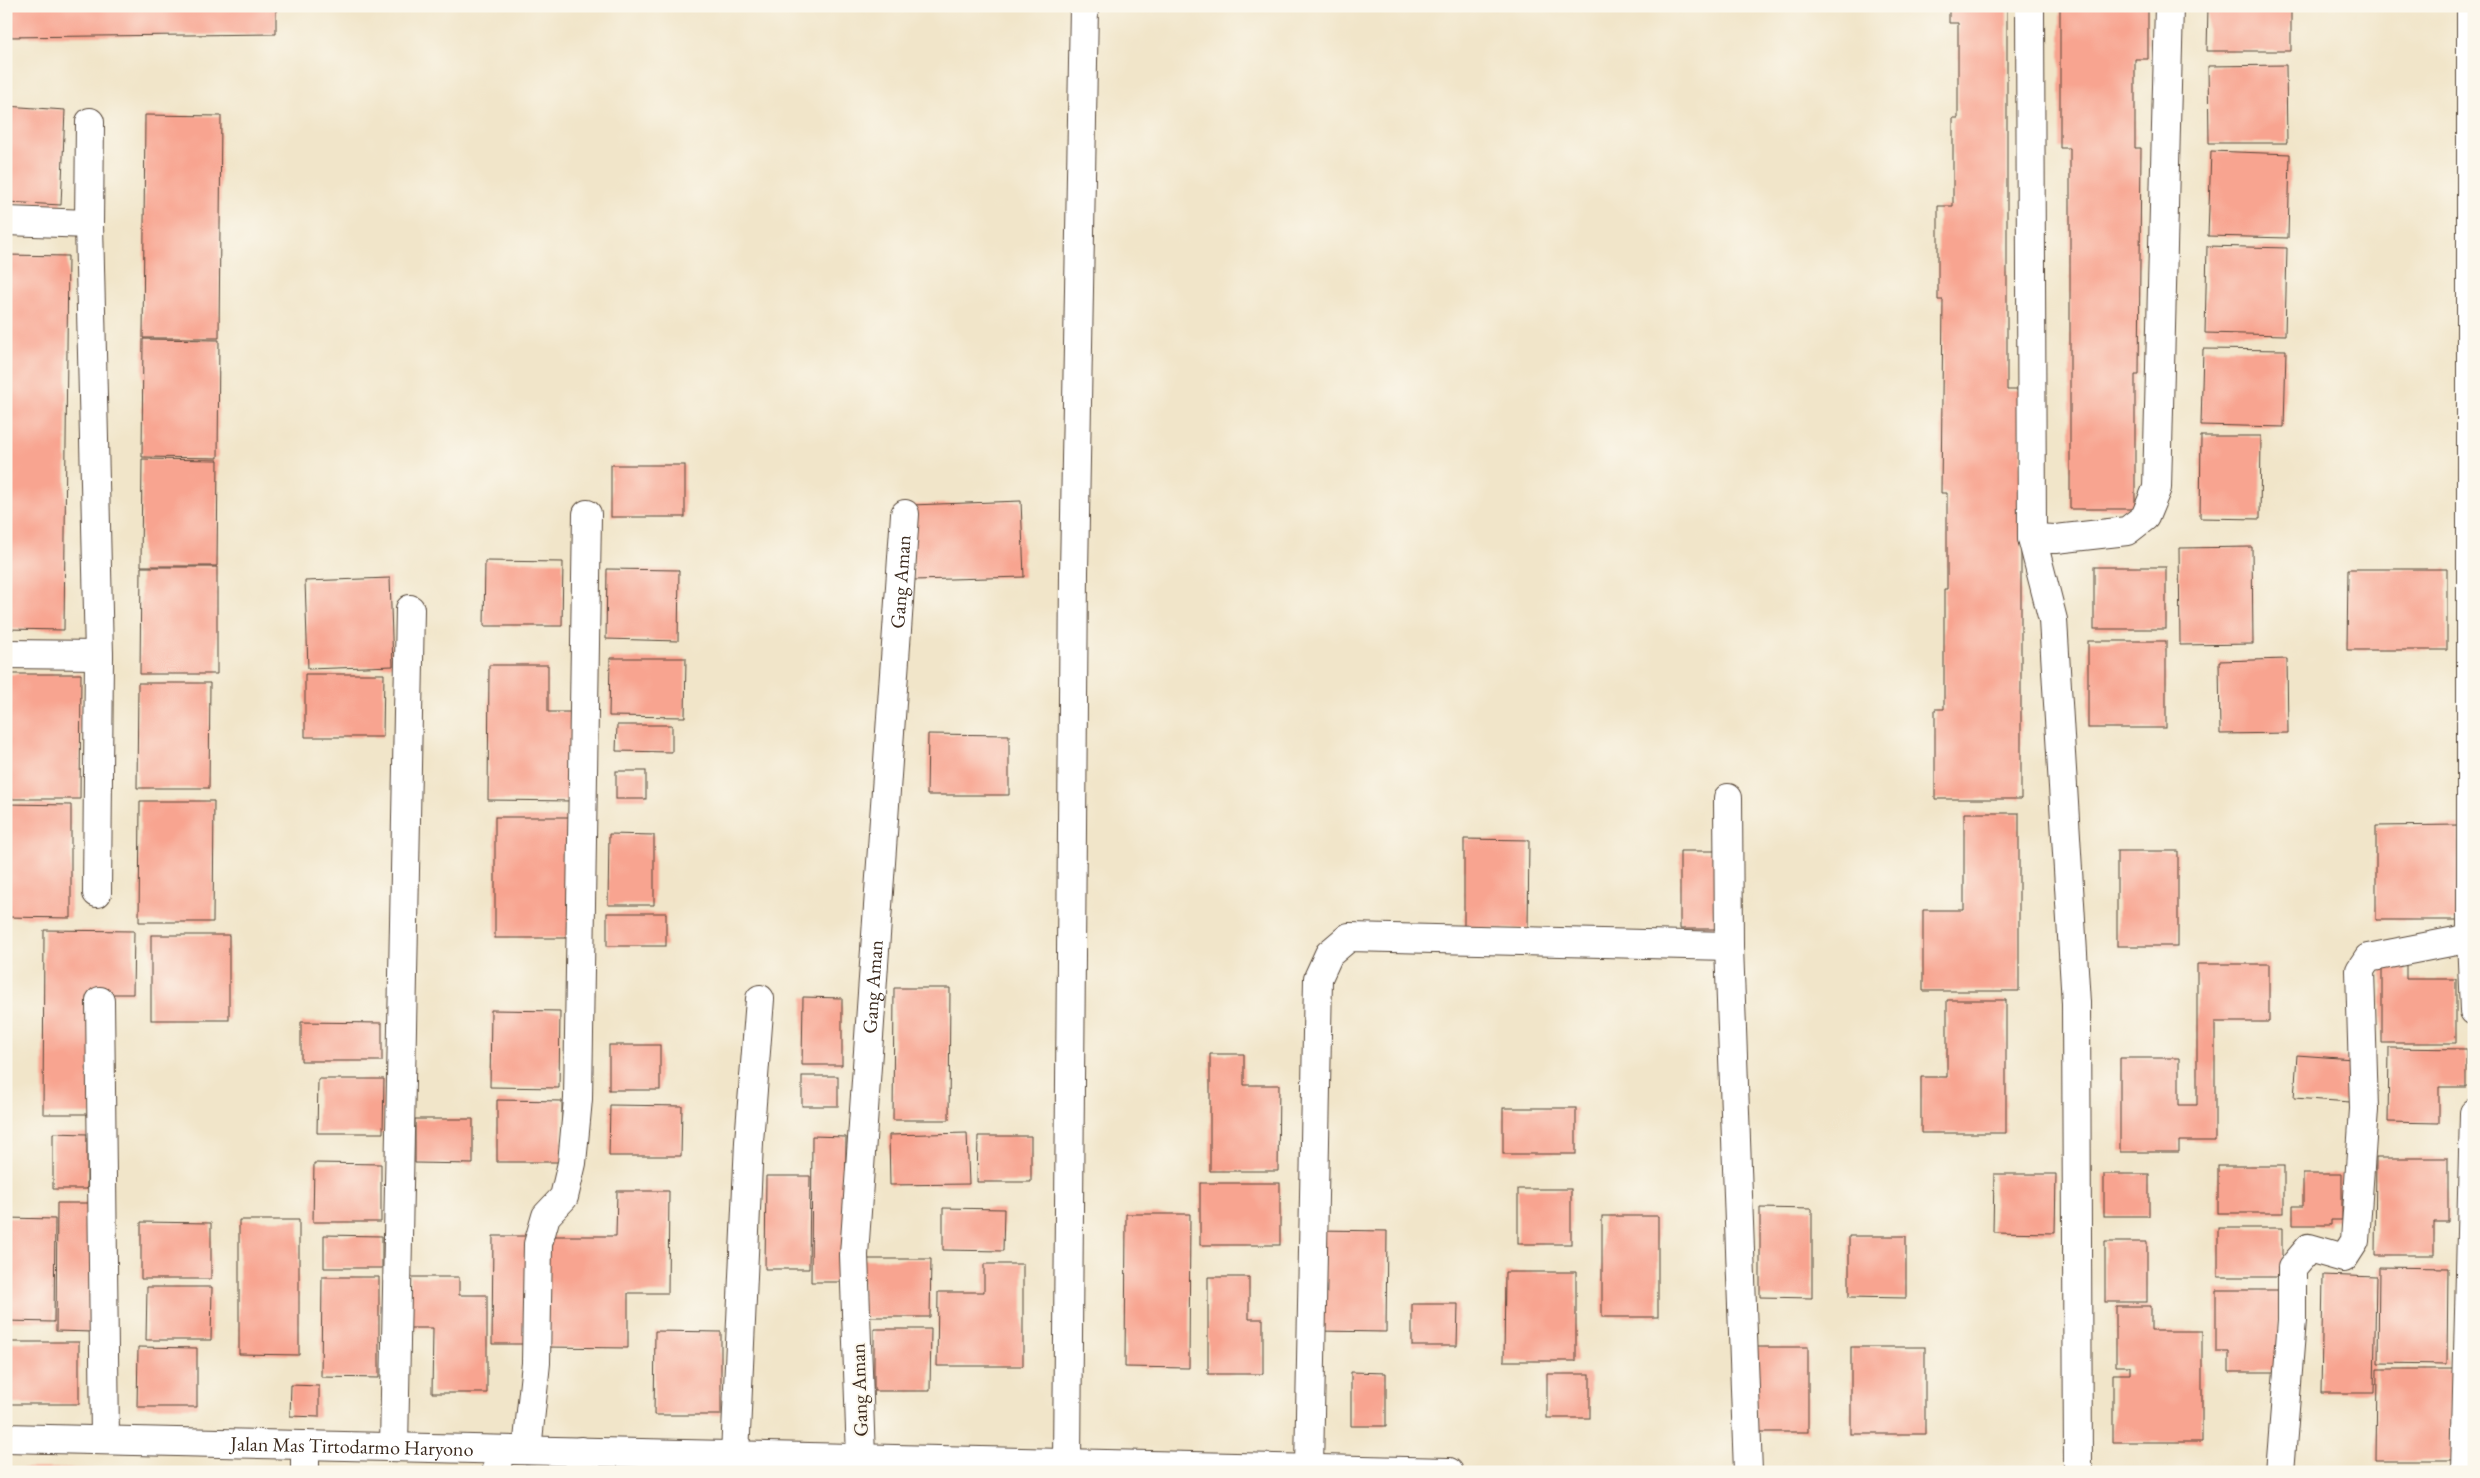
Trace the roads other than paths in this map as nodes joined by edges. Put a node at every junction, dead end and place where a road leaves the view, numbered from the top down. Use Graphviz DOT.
graph roads {
  1 [pos="1084,6"];
  2 [pos="2030,6"];
  3 [pos="2169,6"];
  4 [pos="2471,6"];
  5 [pos="90,122"];
  6 [pos="6,221"];
  7 [pos="89,224"];
  8 [pos="586,514"];
  9 [pos="905,514"];
  10 [pos="2032,538"];
  11 [pos="410,609"];
  12 [pos="6,654"];
  13 [pos="99,655"];
  14 [pos="1728,798"];
  15 [pos="97,893"];
  16 [pos="2471,938"];
  17 [pos="1729,946"];
  18 [pos="760,999"];
  19 [pos="100,1001"];
  20 [pos="2474,1011"];
  21 [pos="2474,1113"];
  22 [pos="6,1438"];
  23 [pos="105,1440"];
  24 [pos="305,1445"];
  25 [pos="394,1447"];
  26 [pos="527,1450"];
  27 [pos="735,1455"];
  28 [pos="861,1458"];
  29 [pos="497,1461"];
  30 [pos="580,1461"];
  31 [pos="1067,1463"];
  32 [pos="1002,1467"];
  33 [pos="1309,1469"];
  34 [pos="305,1472"];
  35 [pos="1449,1472"];
  36 [pos="1748,1472"];
  37 [pos="2078,1472"];
  38 [pos="2280,1472"];
  39 [pos="2465,1472"];
  1 -- 31 [label="street"];
  2 -- 10 [label="street"];
  3 -- 10 [label="street"];
  4 -- 16 [label="street"];
  5 -- 7 [label="street"];
  6 -- 7 [label="street"];
  7 -- 13 [label="street"];
  8 -- 26 [label="street"];
  9 -- 28 [label="street, Gang Aman"];
  10 -- 37 [label="street"];
  11 -- 25 [label="street"];
  12 -- 13 [label="street"];
  13 -- 15 [label="street"];
  14 -- 17 [label="street"];
  16 -- 20 [label="street"];
  16 -- 38 [label="street"];
  17 -- 33 [label="street"];
  17 -- 36 [label="street"];
  18 -- 27 [label="street"];
  19 -- 23 [label="street"];
  21 -- 39 [label="street"];
  22 -- 23 [label="street, Jalan Mas Tirtodarmo Haryono"];
  23 -- 24 [label="street, Jalan Mas Tirtodarmo Haryono"];
  24 -- 25 [label="street, Jalan Mas Tirtodarmo Haryono"];
  24 -- 34 [label="street"];
  25 -- 29 [label="street, Jalan Mas Tirtodarmo Haryono"];
  26 -- 29 [label="street, Jalan Mas Tirtodarmo Haryono"];
  26 -- 30 [label="street, Jalan Mas Tirtodarmo Haryono"];
  27 -- 28 [label="street, Jalan Mas Tirtodarmo Haryono"];
  27 -- 30 [label="street, Jalan Mas Tirtodarmo Haryono"];
  28 -- 32 [label="street, Jalan Mas Tirtodarmo Haryono"];
  31 -- 32 [label="street, Jalan Mas Tirtodarmo Haryono"];
  31 -- 33 [label="street, Jalan Mas Tirtodarmo Haryono"];
  33 -- 35 [label="street, Jalan Mas Tirtodarmo Haryono"];
}
